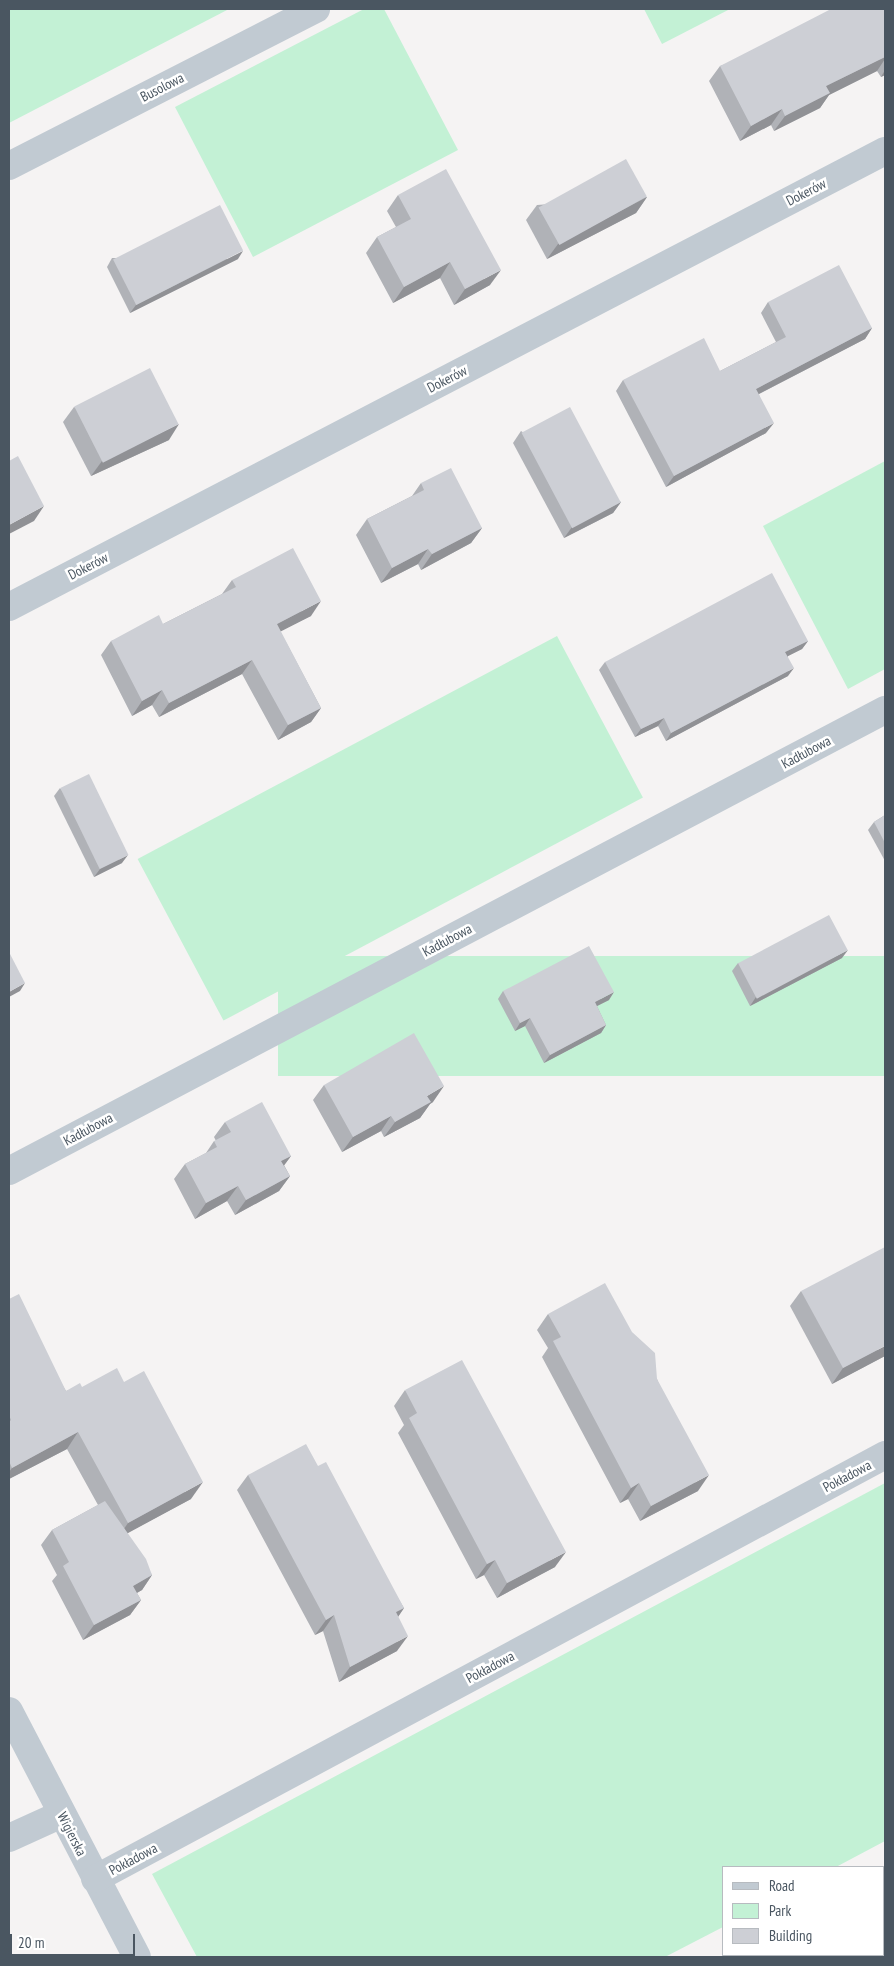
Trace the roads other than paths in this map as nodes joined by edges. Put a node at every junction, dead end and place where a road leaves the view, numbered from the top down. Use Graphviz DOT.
graph roads {
  1 [pos="316,9"];
  2 [pos="885,151"];
  3 [pos="9,166"];
  4 [pos="9,607"];
  5 [pos="885,710"];
  6 [pos="9,1171"];
  7 [pos="885,1455"];
  8 [pos="9,1710"];
  9 [pos="62,1814"];
  10 [pos="9,1838"];
  11 [pos="95,1879"];
  12 [pos="137,1957"];
  1 -- 3 [label="street, Busolowa"];
  2 -- 4 [label="street, Dokerów"];
  5 -- 6 [label="street, Kadłubowa"];
  7 -- 11 [label="street, Pokładowa"];
  8 -- 9 [label="street, Wigierska"];
  9 -- 10 [label="street"];
  9 -- 11 [label="street, Wigierska"];
  11 -- 12 [label="street, Wigierska"];
}
